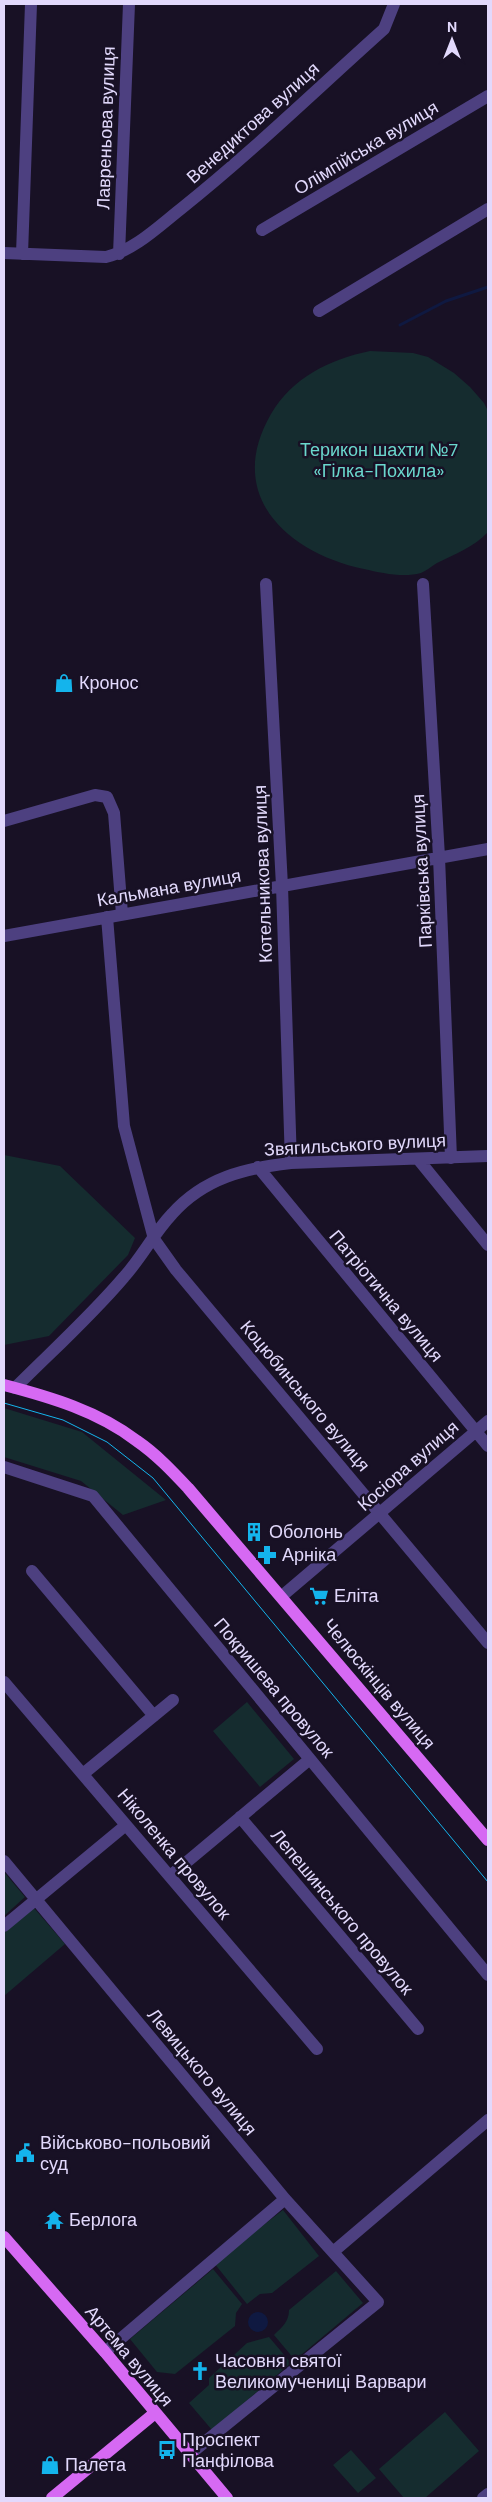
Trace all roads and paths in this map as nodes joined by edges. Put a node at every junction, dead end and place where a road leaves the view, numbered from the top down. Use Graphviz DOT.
graph roads {
  1 [pos="31,4"];
  2 [pos="129,4"];
  3 [pos="394,4"];
  4 [pos="488,96"];
  5 [pos="488,209"];
  6 [pos="262,230"];
  7 [pos="4,253"];
  8 [pos="22,254"];
  9 [pos="119,254"];
  10 [pos="319,311"];
  11 [pos="266,584"];
  12 [pos="423,584"];
  13 [pos="4,821"];
  14 [pos="488,849"];
  15 [pos="439,857"];
  16 [pos="282,886"];
  17 [pos="122,914"];
  18 [pos="107,917"];
  19 [pos="4,936"];
  20 [pos="488,1156"];
  21 [pos="451,1158"];
  22 [pos="418,1159"];
  23 [pos="291,1163"];
  24 [pos="258,1166"];
  25 [pos="154,1239"];
  26 [pos="488,1245"];
  27 [pos="9,1386"];
  28 [pos="488,1421"];
  29 [pos="476,1431"];
  30 [pos="488,1446"];
  31 [pos="4,1467"];
  32 [pos="380,1514"];
  33 [pos="32,1572"];
  34 [pos="282,1596"];
  35 [pos="488,1643"];
  36 [pos="4,1682"];
  37 [pos="173,1700"];
  38 [pos="154,1716"];
  39 [pos="310,1759"];
  40 [pos="83,1774"];
  41 [pos="240,1817"];
  42 [pos="126,1825"];
  43 [pos="488,1840"];
  44 [pos="4,1861"];
  45 [pos="170,1876"];
  46 [pos="36,1899"];
  47 [pos="4,1926"];
  48 [pos="488,1975"];
  49 [pos="418,2029"];
  50 [pos="317,2049"];
  51 [pos="488,2120"];
  52 [pos="285,2199"];
  53 [pos="4,2237"];
  54 [pos="333,2252"];
  55 [pos="104,2352"];
  56 [pos="155,2413"];
  57 [pos="190,2454"];
  58 [pos="488,2494"];
  59 [pos="52,2498"];
  60 [pos="226,2498"];
  61 [pos="483,2498"];
  1 -- 8 [label="street"];
  2 -- 9 [label="street, Лавреньова вулиця"];
  3 -- 9 [label="street, Венедиктова вулиця"];
  4 -- 6 [label="street, Олімпійська вулиця"];
  5 -- 10 [label="street"];
  7 -- 8 [label="street"];
  8 -- 9 [label="street"];
  11 -- 16 [label="street, Котельникова вулиця"];
  12 -- 15 [label="street, Парківська вулиця"];
  13 -- 17 [label="street"];
  14 -- 15 [label="street, Кальмана вулиця"];
  15 -- 16 [label="street, Кальмана вулиця"];
  15 -- 21 [label="street, Парківська вулиця"];
  16 -- 17 [label="street, Кальмана вулиця"];
  16 -- 23 [label="street, Котельникова вулиця"];
  17 -- 18 [label="street, Кальмана вулиця"];
  18 -- 19 [label="street, Кальмана вулиця"];
  18 -- 25 [label="street"];
  20 -- 21 [label="street, Звягильського вулиця"];
  21 -- 22 [label="street, Звягильського вулиця"];
  22 -- 23 [label="street, Звягильського вулиця"];
  22 -- 26 [label="street"];
  23 -- 24 [label="street, Звягильського вулиця"];
  24 -- 25 [label="street, Звягильського вулиця"];
  24 -- 29 [label="street, Патріотична вулиця"];
  25 -- 27 [label="street, Звягильського вулиця"];
  25 -- 32 [label="street, Коцюбинського вулиця"];
  27 -- 34 [label="main road, Челюскінців вулиця"];
  28 -- 29 [label="street, Косіора вулиця"];
  29 -- 30 [label="street, Патріотична вулиця"];
  29 -- 32 [label="street, Косіора вулиця"];
  31 -- 39 [label="street, Покришева провулок"];
  32 -- 34 [label="street, Косіора вулиця"];
  32 -- 35 [label="street, Коцюбинського вулиця"];
  33 -- 38 [label="street"];
  34 -- 43 [label="main road, Челюскінців вулиця"];
  36 -- 40 [label="street, Ніколенка провулок"];
  37 -- 38 [label="street"];
  38 -- 40 [label="street"];
  39 -- 41 [label="street"];
  39 -- 48 [label="street, Покришева провулок"];
  40 -- 42 [label="street, Ніколенка провулок"];
  41 -- 45 [label="street"];
  41 -- 49 [label="street, Лепешинського провулок"];
  42 -- 45 [label="street, Ніколенка провулок"];
  42 -- 46 [label="street"];
  44 -- 46 [label="street, Левицького вулиця"];
  45 -- 50 [label="street, Ніколенка провулок"];
  46 -- 47 [label="street"];
  46 -- 52 [label="street, Левицького вулиця"];
  51 -- 54 [label="street"];
  52 -- 54 [label="street, Левицького вулиця"];
  52 -- 55 [label="street"];
  53 -- 55 [label="main road, Артема вулиця"];
  54 -- 57 [label="street, Левицького вулиця"];
  55 -- 56 [label="main road, Артема вулиця"];
  56 -- 57 [label="main road, Артема вулиця"];
  56 -- 59 [label="main road"];
  57 -- 60 [label="main road, Артема вулиця"];
  58 -- 61 [label="street"];
}
